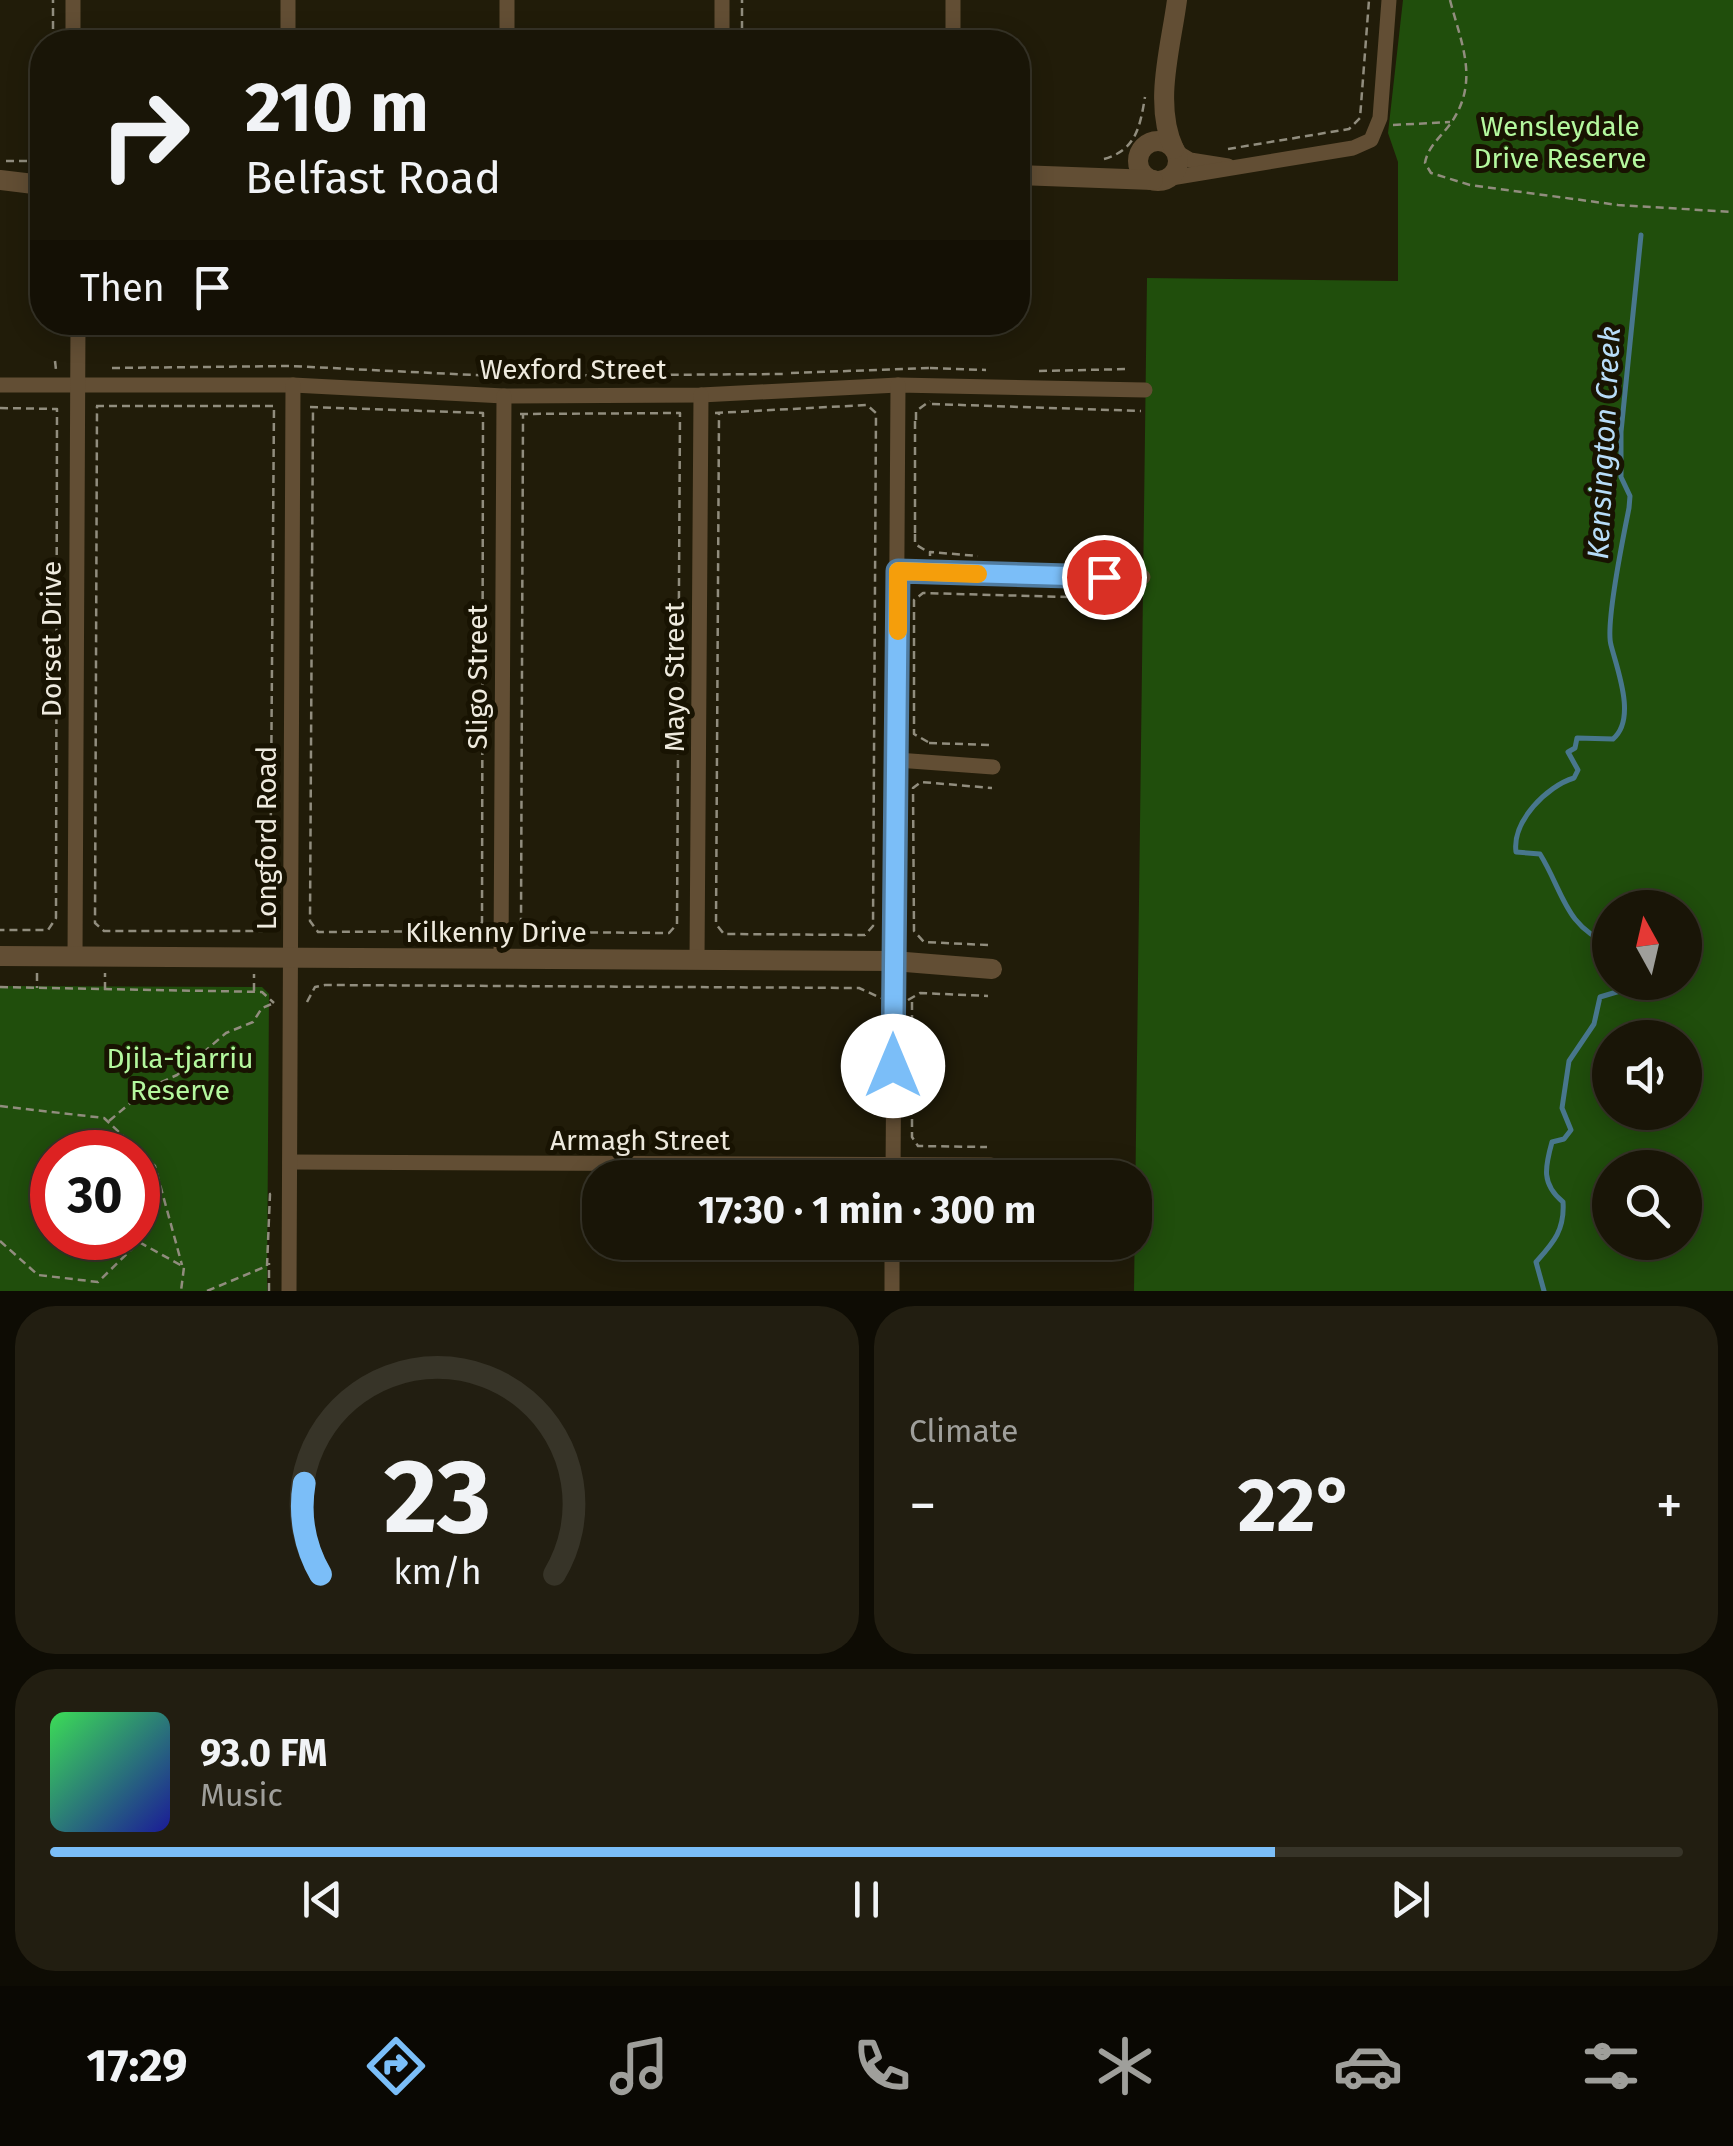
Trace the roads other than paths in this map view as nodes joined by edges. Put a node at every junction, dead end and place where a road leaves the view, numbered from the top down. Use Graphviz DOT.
graph roads {
  1 [pos="73,0"];
  2 [pos="288,0"];
  3 [pos="507,0"];
  4 [pos="722,0"];
  5 [pos="953,0"];
  6 [pos="1177,0"];
  7 [pos="1389,0"];
  8 [pos="72,30"];
  9 [pos="288,30"];
  10 [pos="507,30"];
  11 [pos="722,30"];
  12 [pos="953,30"];
  13 [pos="1164,97"];
  14 [pos="1142,149"];
  15 [pos="1174,150"];
  16 [pos="1237,168"];
  17 [pos="1030,174"];
  18 [pos="1078,175"];
  19 [pos="0,180"];
  20 [pos="1159,180"];
  21 [pos="30,183"];
  22 [pos="78,335"];
  23 [pos="0,385"];
  24 [pos="293,385"];
  25 [pos="898,385"];
  26 [pos="78,388"];
  27 [pos="1146,390"];
  28 [pos="701,395"];
  29 [pos="504,396"];
  30 [pos="898,571"];
  31 [pos="1143,577"];
  32 [pos="897,760"];
  33 [pos="993,766"];
  34 [pos="0,956"];
  35 [pos="75,956"];
  36 [pos="290,958"];
  37 [pos="501,959"];
  38 [pos="697,960"];
  39 [pos="893,960"];
  40 [pos="992,969"];
  41 [pos="893,1160"];
  42 [pos="290,1162"];
  43 [pos="582,1167"];
  44 [pos="892,1260"];
  45 [pos="289,1291"];
  46 [pos="892,1291"];
  1 -- 8 [label="street"];
  2 -- 9 [label="street"];
  3 -- 10 [label="street"];
  4 -- 11 [label="street"];
  5 -- 12 [label="street"];
  6 -- 13 [label="street"];
  7 -- 16 [label="street"];
  13 -- 14 [label="street"];
  13 -- 15 [label="street"];
  14 -- 15 [label="street"];
  14 -- 18 [label="street"];
  14 -- 20 [label="street"];
  15 -- 16 [label="street"];
  15 -- 20 [label="street"];
  16 -- 20 [label="street"];
  17 -- 18 [label="street"];
  18 -- 20 [label="street"];
  19 -- 21 [label="street"];
  22 -- 26 [label="street, Dorset Drive"];
  23 -- 26 [label="street, Wexford Street"];
  24 -- 26 [label="street, Wexford Street"];
  24 -- 29 [label="street, Wexford Street"];
  24 -- 36 [label="street, Longford Road"];
  25 -- 27 [label="street, Wexford Street"];
  25 -- 28 [label="street, Wexford Street"];
  25 -- 30 [label="street"];
  26 -- 35 [label="street, Dorset Drive"];
  28 -- 29 [label="street, Wexford Street"];
  28 -- 38 [label="street, Mayo Street"];
  29 -- 37 [label="street, Sligo Street"];
  30 -- 31 [label="street"];
  30 -- 32 [label="street"];
  32 -- 33 [label="street"];
  32 -- 39 [label="street"];
  34 -- 35 [label="street, Kilkenny Drive"];
  35 -- 36 [label="street, Kilkenny Drive"];
  36 -- 37 [label="street, Kilkenny Drive"];
  36 -- 42 [label="street, Longford Road"];
  37 -- 38 [label="street, Kilkenny Drive"];
  38 -- 39 [label="street, Kilkenny Drive"];
  39 -- 40 [label="street, Kilkenny Drive"];
  39 -- 41 [label="street"];
  42 -- 43 [label="street, Armagh Street"];
  42 -- 45 [label="street, Longford Road"];
  44 -- 46 [label="street"];
}
